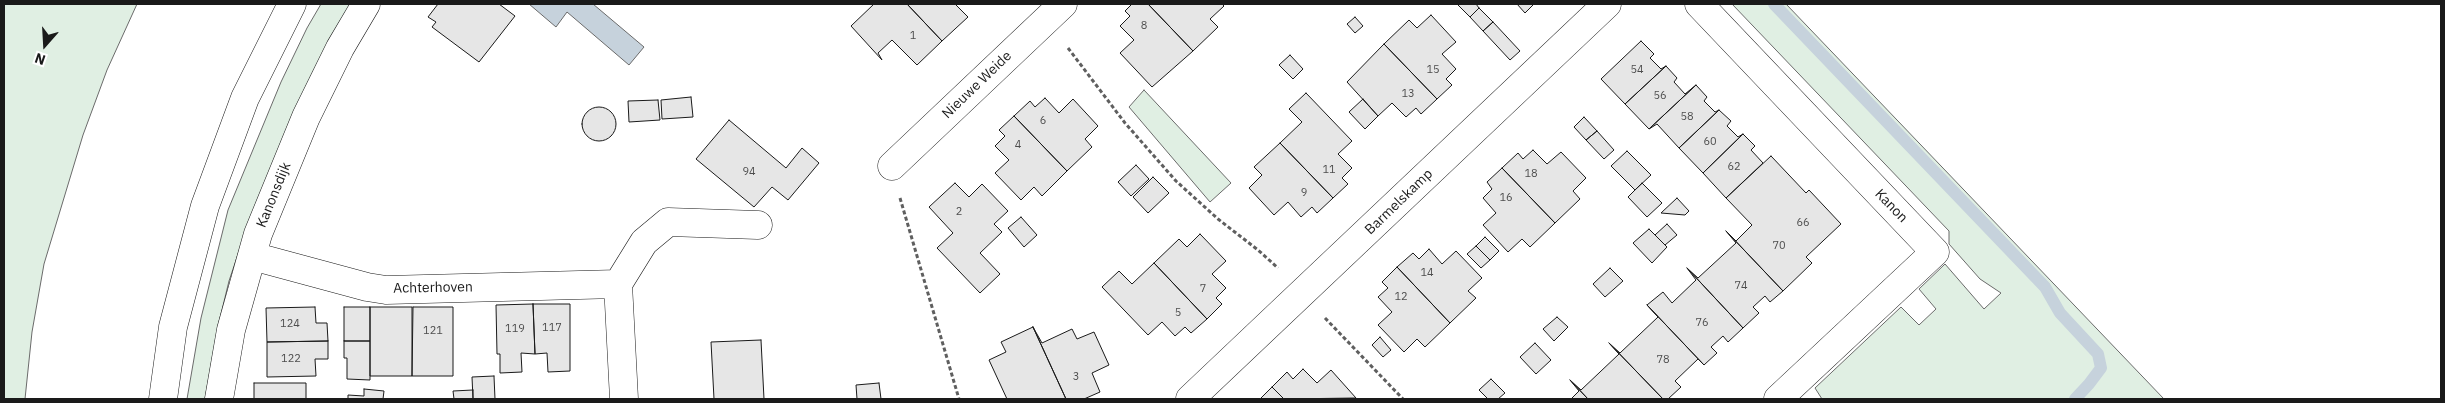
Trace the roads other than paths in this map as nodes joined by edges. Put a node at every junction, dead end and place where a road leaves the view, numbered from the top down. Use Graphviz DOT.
graph roads {
  1 [pos="292,4"];
  2 [pos="366,4"];
  3 [pos="1606,4"];
  4 [pos="1699,4"];
  5 [pos="1053,13"];
  6 [pos="892,166"];
  7 [pos="758,225"];
  8 [pos="252,256"];
  9 [pos="618,284"];
  10 [pos="163,399"];
  11 [pos="219,399"];
  12 [pos="624,399"];
  13 [pos="1190,399"];
  14 [pos="1778,399"];
  1 -- 10 [label="street"];
  2 -- 8 [label="street, Kanonsdijk"];
  3 -- 13 [label="street, Barmelskamp"];
  4 -- 14 [label="street, Kanon"];
  5 -- 6 [label="street, Nieuwe Weide"];
  7 -- 9 [label="street"];
  8 -- 9 [label="street, Achterhoven"];
  8 -- 11 [label="street, Kanonsdijk"];
  9 -- 12 [label="street"];
}
